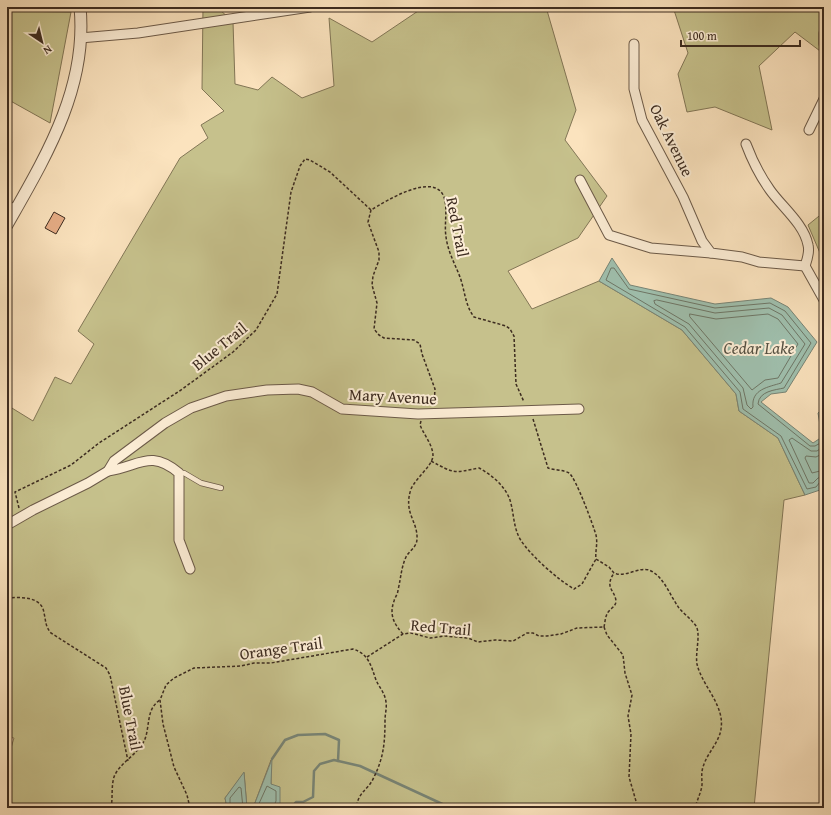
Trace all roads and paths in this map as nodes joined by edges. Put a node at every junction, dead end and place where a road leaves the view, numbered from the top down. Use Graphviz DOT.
graph roads {
  1 [pos="80,7"];
  2 [pos="310,7"];
  3 [pos="824,33"];
  4 [pos="80,38"];
  5 [pos="634,44"];
  6 [pos="824,44"];
  7 [pos="824,99"];
  8 [pos="809,130"];
  9 [pos="746,144"];
  10 [pos="580,180"];
  11 [pos="11,207"];
  12 [pos="371,210"];
  13 [pos="7,225"];
  14 [pos="711,253"];
  15 [pos="807,269"];
  16 [pos="824,300"];
  17 [pos="580,409"];
  18 [pos="528,412"];
  19 [pos="426,414"];
  20 [pos="431,461"];
  21 [pos="108,471"];
  22 [pos="179,473"];
  23 [pos="221,488"];
  24 [pos="19,518"];
  25 [pos="7,525"];
  26 [pos="596,559"];
  27 [pos="190,569"];
  28 [pos="614,573"];
  29 [pos="7,598"];
  30 [pos="604,627"];
  31 [pos="403,634"];
  32 [pos="367,657"];
  33 [pos="160,700"];
  34 [pos="128,761"];
  35 [pos="111,808"];
  36 [pos="190,808"];
  37 [pos="356,808"];
  38 [pos="638,808"];
  39 [pos="695,808"];
  1 -- 4 [label="street"];
  2 -- 4 [label="street"];
  3 -- 6 [label="street"];
  4 -- 11 [label="street"];
  5 -- 14 [label="street, Oak Avenue"];
  7 -- 8 [label="street"];
  9 -- 15 [label="street"];
  10 -- 14 [label="street"];
  11 -- 13 [label="street"];
  12 -- 18 [label="path, Red Trail"];
  12 -- 19 [label="path"];
  12 -- 24 [label="path, Blue Trail"];
  14 -- 15 [label="street"];
  15 -- 16 [label="street"];
  17 -- 18 [label="street, Mary Avenue"];
  18 -- 19 [label="street, Mary Avenue"];
  18 -- 26 [label="path, Red Trail"];
  19 -- 20 [label="path"];
  19 -- 21 [label="street, Mary Avenue"];
  20 -- 26 [label="path"];
  20 -- 31 [label="path, Red Trail"];
  21 -- 22 [label="street"];
  21 -- 24 [label="street, Mary Avenue"];
  22 -- 23 [label="lane"];
  22 -- 27 [label="street"];
  24 -- 25 [label="street, Mary Avenue"];
  26 -- 28 [label="path"];
  28 -- 30 [label="path"];
  28 -- 39 [label="path"];
  29 -- 34 [label="path, Blue Trail"];
  30 -- 31 [label="path, Red Trail"];
  30 -- 38 [label="path"];
  31 -- 32 [label="path"];
  32 -- 33 [label="path, Orange Trail"];
  32 -- 37 [label="path"];
  33 -- 34 [label="path, Blue Trail"];
  33 -- 36 [label="path"];
  34 -- 35 [label="path"];
}
